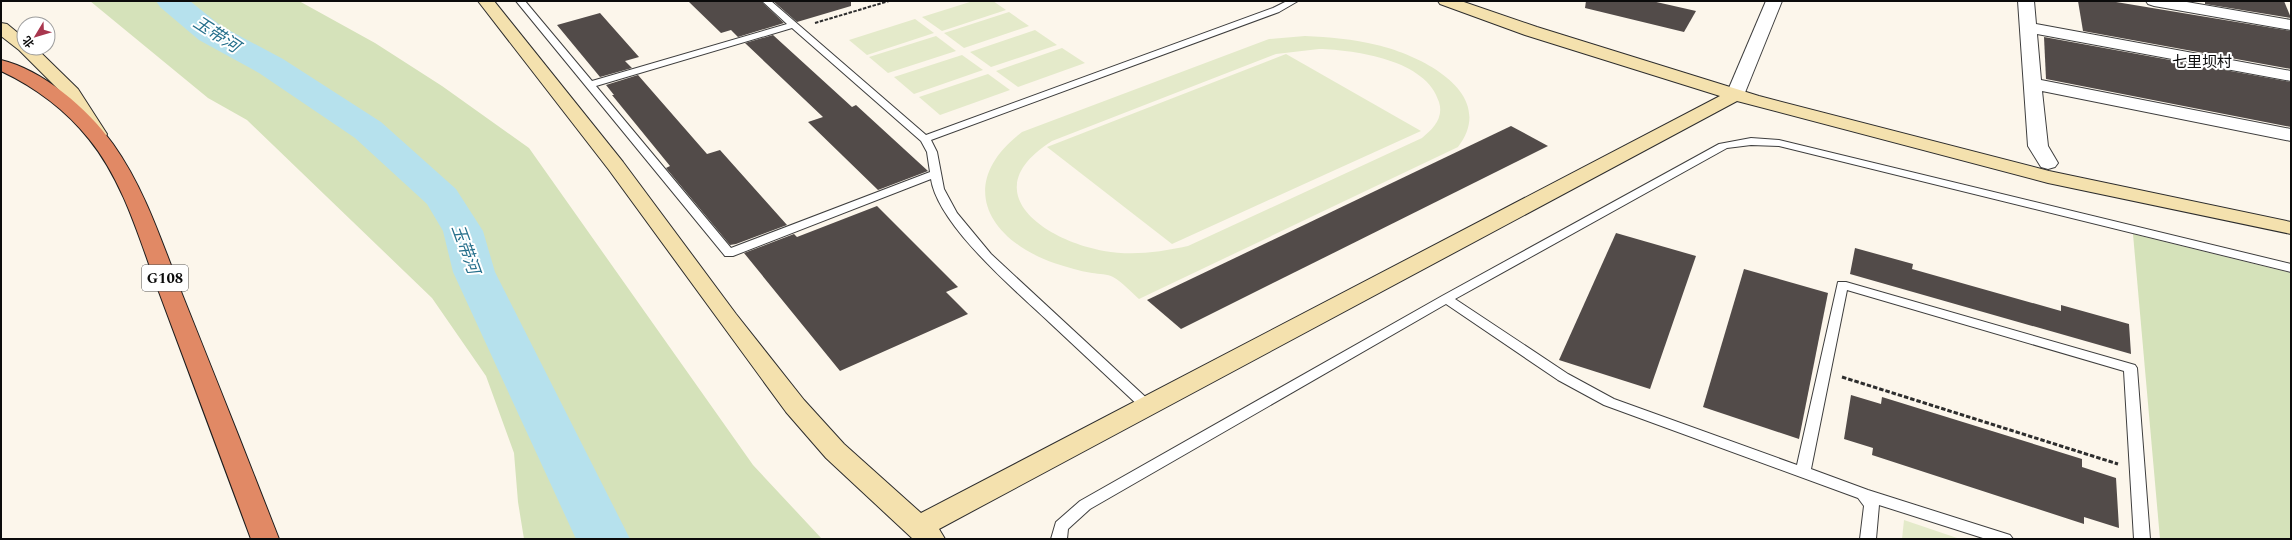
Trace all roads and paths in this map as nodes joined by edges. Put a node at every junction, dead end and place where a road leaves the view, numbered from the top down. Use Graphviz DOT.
graph roads {
  1 [pos="486,1"];
  2 [pos="520,1"];
  3 [pos="766,1"];
  4 [pos="889,1"];
  5 [pos="1294,1"];
  6 [pos="1446,1"];
  7 [pos="1478,1"];
  8 [pos="1774,1"];
  9 [pos="2026,1"];
  10 [pos="2154,1"];
  11 [pos="884,2"];
  12 [pos="2291,25"];
  13 [pos="795,26"];
  14 [pos="2028,27"];
  15 [pos="1,28"];
  16 [pos="16,40"];
  17 [pos="34,56"];
  18 [pos="1,65"];
  19 [pos="2291,76"];
  20 [pos="2033,84"];
  21 [pos="590,85"];
  22 [pos="1737,90"];
  23 [pos="2291,135"];
  24 [pos="925,139"];
  25 [pos="106,147"];
  26 [pos="2048,163"];
  27 [pos="934,174"];
  28 [pos="2291,214"];
  29 [pos="2291,228"];
  30 [pos="2291,268"];
  31 [pos="1446,299"];
  32 [pos="1824,371"];
  33 [pos="1147,406"];
  34 [pos="2137,470"];
  35 [pos="1803,472"];
  36 [pos="1863,494"];
  37 [pos="924,533"];
  38 [pos="265,539"];
  39 [pos="1059,539"];
  40 [pos="1868,539"];
  41 [pos="2005,539"];
  42 [pos="2142,539"];
  1 -- 37 [label="street"];
  2 -- 21 [label="lane"];
  3 -- 13 [label="lane"];
  4 -- 11 [label="path"];
  5 -- 24 [label="lane"];
  6 -- 22 [label="street"];
  7 -- 22 [label="street"];
  8 -- 22 [label="street"];
  9 -- 14 [label="street"];
  10 -- 12 [label="street"];
  11 -- 13 [label="path"];
  13 -- 21 [label="lane"];
  13 -- 24 [label="lane"];
  14 -- 19 [label="street"];
  14 -- 20 [label="street"];
  15 -- 16 [label="street"];
  17 -- 25 [label="street"];
  18 -- 25 [label="highway, G108"];
  20 -- 23 [label="street"];
  20 -- 26 [label="street"];
  21 -- 27 [label="lane"];
  22 -- 26 [label="street"];
  22 -- 29 [label="street"];
  22 -- 33 [label="street"];
  24 -- 27 [label="lane"];
  25 -- 38 [label="highway, G108"];
  26 -- 28 [label="street"];
  27 -- 33 [label="lane"];
  30 -- 31 [label="lane"];
  31 -- 35 [label="lane"];
  31 -- 39 [label="lane"];
  32 -- 34 [label="path"];
  32 -- 34 [label="lane"];
  32 -- 35 [label="lane"];
  33 -- 37 [label="street"];
  34 -- 42 [label="lane"];
  35 -- 36 [label="lane"];
  36 -- 40 [label="lane"];
  36 -- 41 [label="lane"];
}
